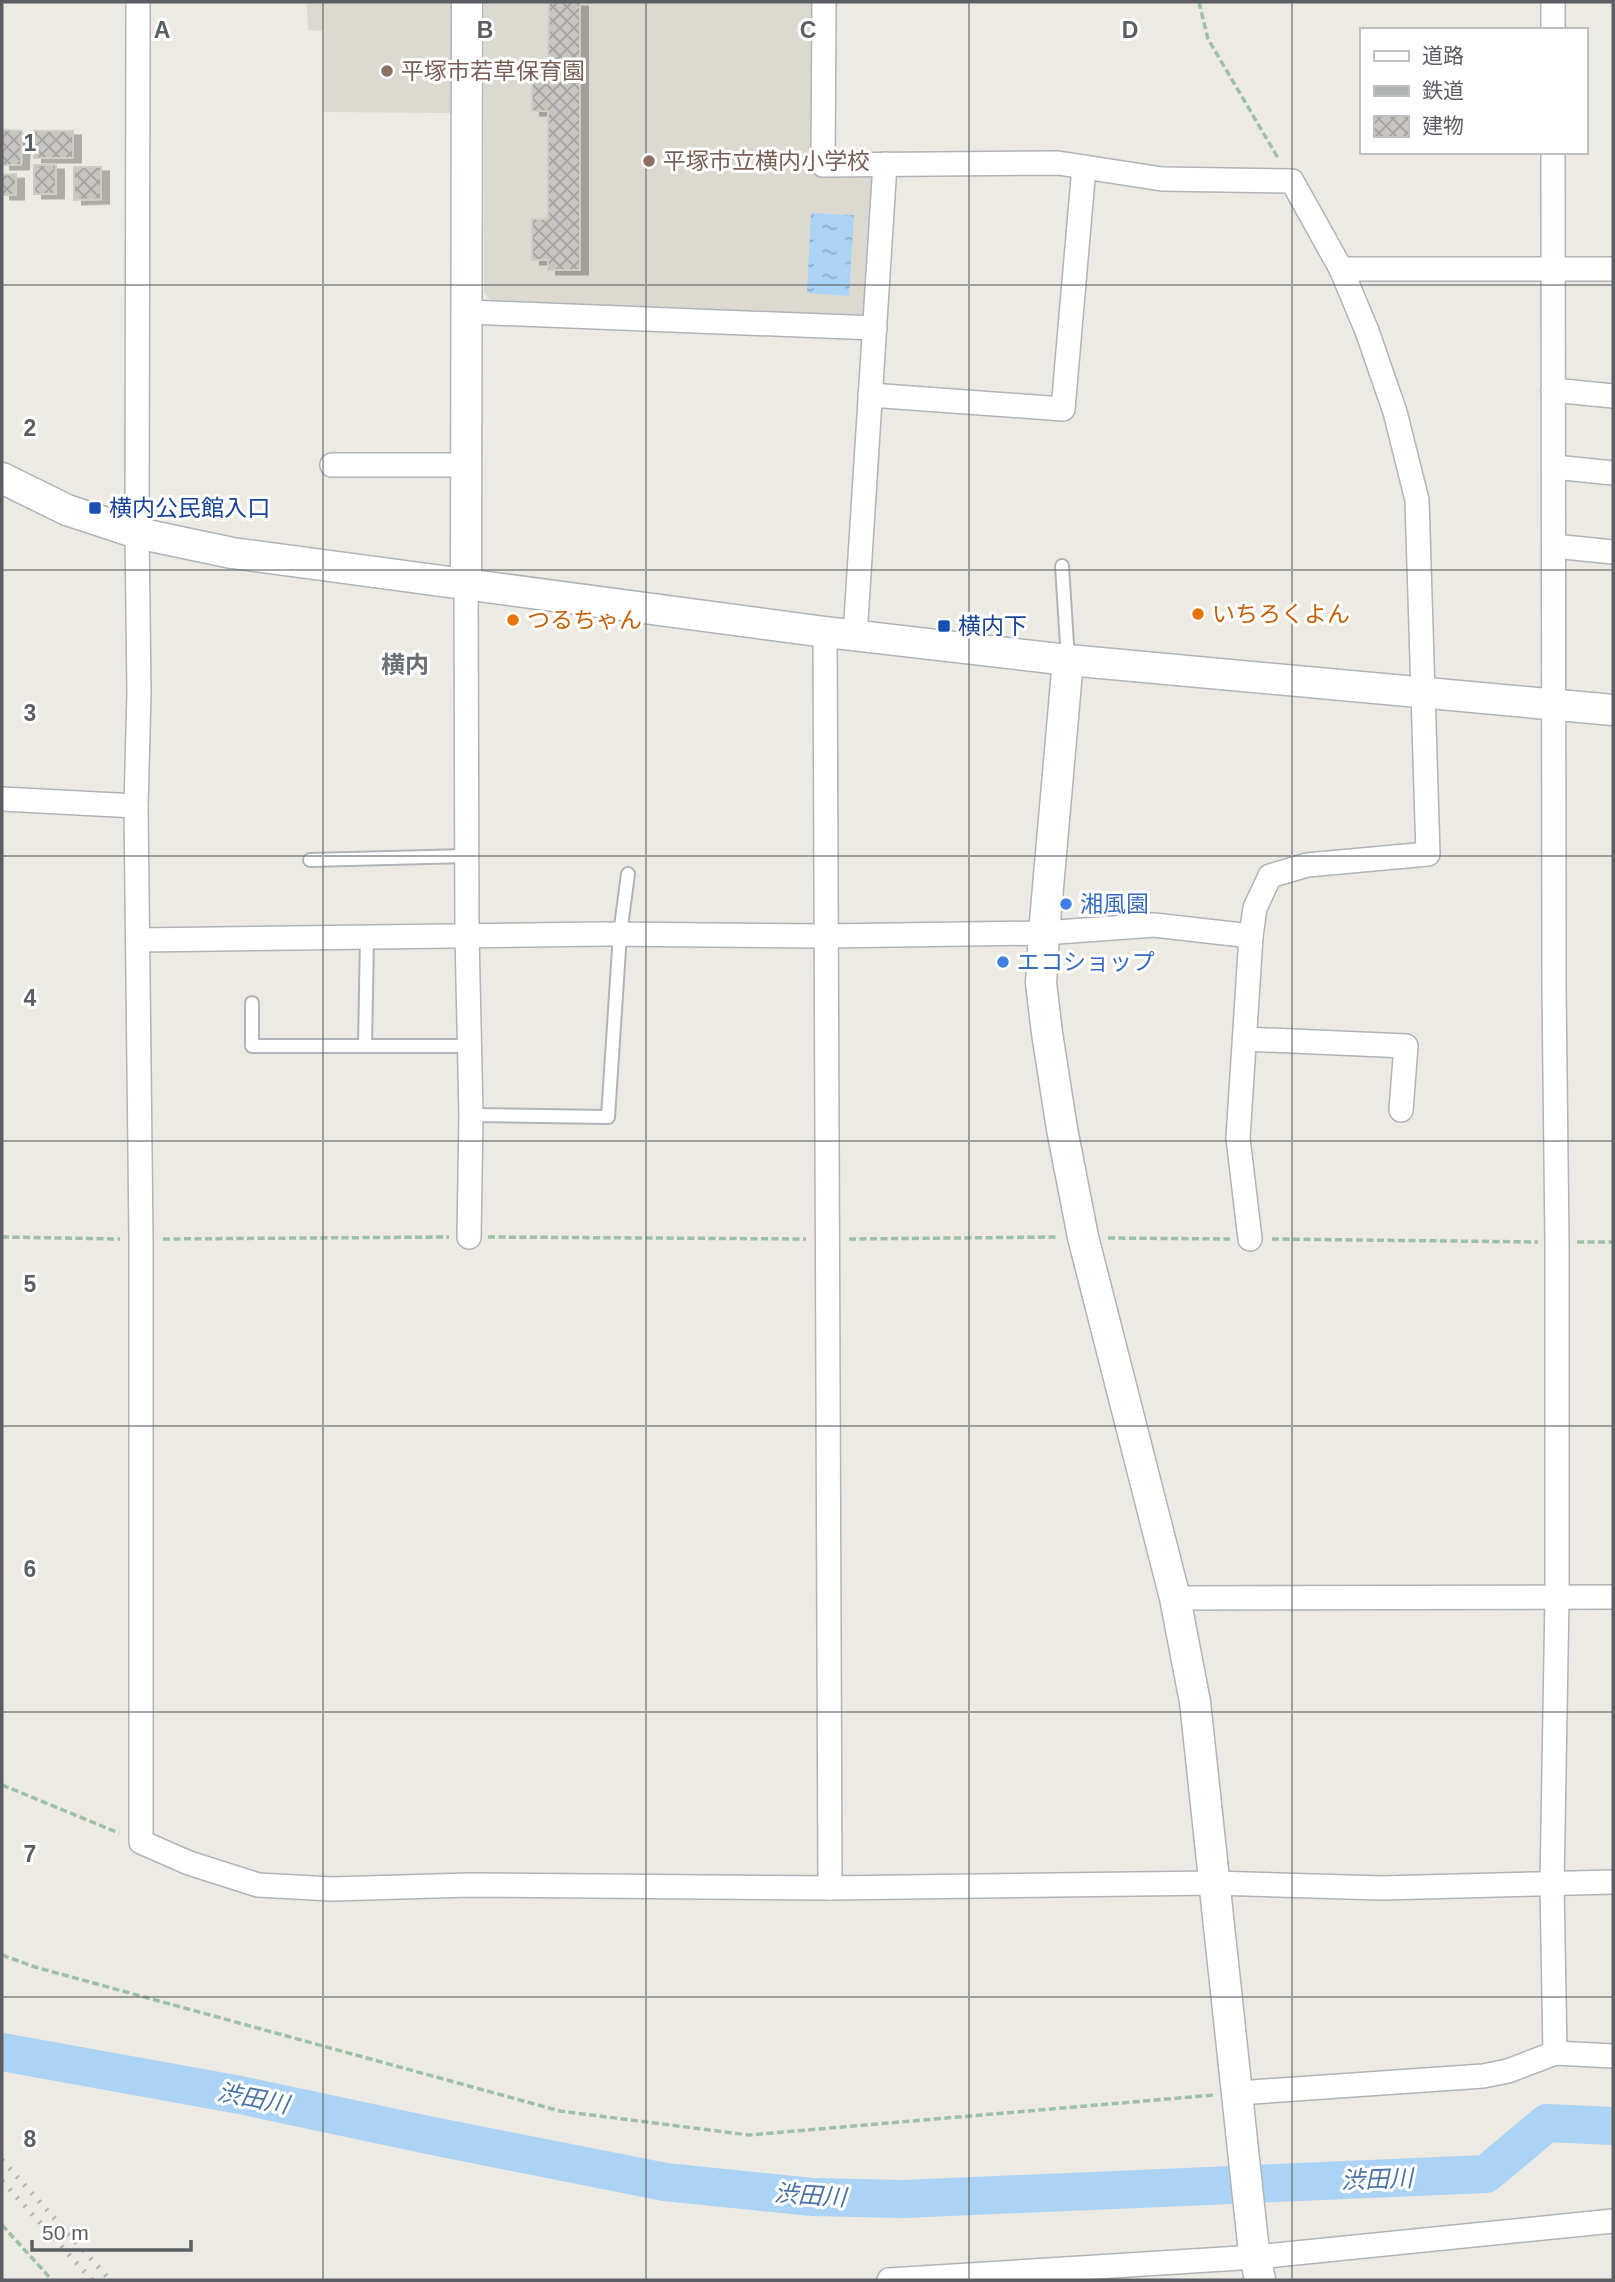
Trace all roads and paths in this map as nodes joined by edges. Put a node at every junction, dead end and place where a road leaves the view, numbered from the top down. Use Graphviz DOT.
graph roads {
  1 [pos="138,2"];
  2 [pos="467,2"];
  3 [pos="824,2"];
  4 [pos="1199,2"];
  5 [pos="1553,2"];
  6 [pos="1553,28"];
  7 [pos="1553,154"];
  8 [pos="885,164"];
  9 [pos="1084,167"];
  10 [pos="1292,181"];
  11 [pos="1341,269"];
  12 [pos="1553,269"];
  13 [pos="1613,269"];
  14 [pos="468,312"];
  15 [pos="875,328"];
  16 [pos="1553,390"];
  17 [pos="870,395"];
  18 [pos="1613,397"];
  19 [pos="332,465"];
  20 [pos="467,465"];
  21 [pos="1553,467"];
  22 [pos="1613,473"];
  23 [pos="2,478"];
  24 [pos="137,533"];
  25 [pos="1554,546"];
  26 [pos="1613,552"];
  27 [pos="1062,566"];
  28 [pos="466,584"];
  29 [pos="825,632"];
  30 [pos="855,636"];
  31 [pos="1069,660"];
  32 [pos="1421,691"];
  33 [pos="1555,703"];
  34 [pos="1613,710"];
  35 [pos="2,799"];
  36 [pos="136,806"];
  37 [pos="467,856"];
  38 [pos="310,860"];
  39 [pos="628,874"];
  40 [pos="1044,933"];
  41 [pos="620,934"];
  42 [pos="467,935"];
  43 [pos="826,936"];
  44 [pos="1251,936"];
  45 [pos="367,937"];
  46 [pos="138,940"];
  47 [pos="252,1003"];
  48 [pos="1245,1039"];
  49 [pos="469,1045"];
  50 [pos="365,1046"];
  51 [pos="1401,1110"];
  52 [pos="471,1115"];
  53 [pos="469,1237"];
  54 [pos="1250,1239"];
  55 [pos="1557,1597"];
  56 [pos="1613,1597"];
  57 [pos="1175,1598"];
  58 [pos="2,1785"];
  59 [pos="141,1842"];
  60 [pos="1613,1882"];
  61 [pos="1214,1883"];
  62 [pos="1552,1885"];
  63 [pos="830,1888"];
  64 [pos="2,1955"];
  65 [pos="1555,2053"];
  66 [pos="1613,2056"];
  67 [pos="1239,2098"];
  68 [pos="1613,2221"];
  69 [pos="2,2225"];
  70 [pos="1256,2260"];
  71 [pos="52,2280"];
  72 [pos="889,2280"];
  1 -- 24 [label="street"];
  2 -- 14 [label="street"];
  3 -- 8 [label="street"];
  4 -- 10 [label="path"];
  5 -- 6 [label="street"];
  7 -- 12 [label="street"];
  8 -- 9 [label="street"];
  8 -- 15 [label="street"];
  9 -- 10 [label="street"];
  9 -- 17 [label="street"];
  10 -- 11 [label="street"];
  11 -- 12 [label="street"];
  11 -- 32 [label="street"];
  12 -- 13 [label="street"];
  12 -- 16 [label="street"];
  14 -- 15 [label="street"];
  14 -- 20 [label="street"];
  15 -- 17 [label="street"];
  16 -- 18 [label="street"];
  16 -- 21 [label="street"];
  17 -- 30 [label="street"];
  19 -- 20 [label="street"];
  20 -- 28 [label="street"];
  21 -- 22 [label="street"];
  21 -- 25 [label="street"];
  23 -- 24 [label="street"];
  24 -- 28 [label="street"];
  24 -- 36 [label="street"];
  25 -- 26 [label="street"];
  25 -- 33 [label="street"];
  27 -- 31 [label="lane"];
  28 -- 29 [label="street"];
  28 -- 37 [label="street"];
  29 -- 30 [label="street"];
  29 -- 43 [label="street"];
  30 -- 31 [label="street"];
  31 -- 32 [label="street"];
  31 -- 40 [label="street"];
  32 -- 33 [label="street"];
  32 -- 44 [label="street"];
  33 -- 34 [label="street"];
  33 -- 55 [label="street"];
  35 -- 36 [label="street"];
  36 -- 46 [label="street"];
  37 -- 38 [label="lane"];
  37 -- 42 [label="street"];
  39 -- 41 [label="lane"];
  40 -- 43 [label="street"];
  40 -- 44 [label="street"];
  40 -- 57 [label="street"];
  41 -- 42 [label="street"];
  41 -- 43 [label="street"];
  41 -- 52 [label="lane"];
  42 -- 45 [label="street"];
  42 -- 49 [label="street"];
  43 -- 63 [label="street"];
  44 -- 48 [label="street"];
  45 -- 46 [label="street"];
  45 -- 50 [label="lane"];
  46 -- 59 [label="street"];
  47 -- 50 [label="lane"];
  48 -- 51 [label="street"];
  48 -- 54 [label="street"];
  49 -- 50 [label="lane"];
  49 -- 52 [label="street"];
  52 -- 53 [label="street"];
  55 -- 56 [label="street"];
  55 -- 57 [label="street"];
  55 -- 62 [label="street"];
  57 -- 61 [label="street"];
  58 -- 59 [label="path"];
  59 -- 63 [label="street"];
  60 -- 62 [label="street"];
  61 -- 62 [label="street"];
  61 -- 63 [label="street"];
  61 -- 67 [label="street"];
  62 -- 65 [label="street"];
  64 -- 67 [label="path"];
  65 -- 66 [label="street"];
  65 -- 67 [label="street"];
  67 -- 70 [label="street"];
  68 -- 70 [label="street"];
  69 -- 71 [label="path"];
  70 -- 72 [label="street"];
}
